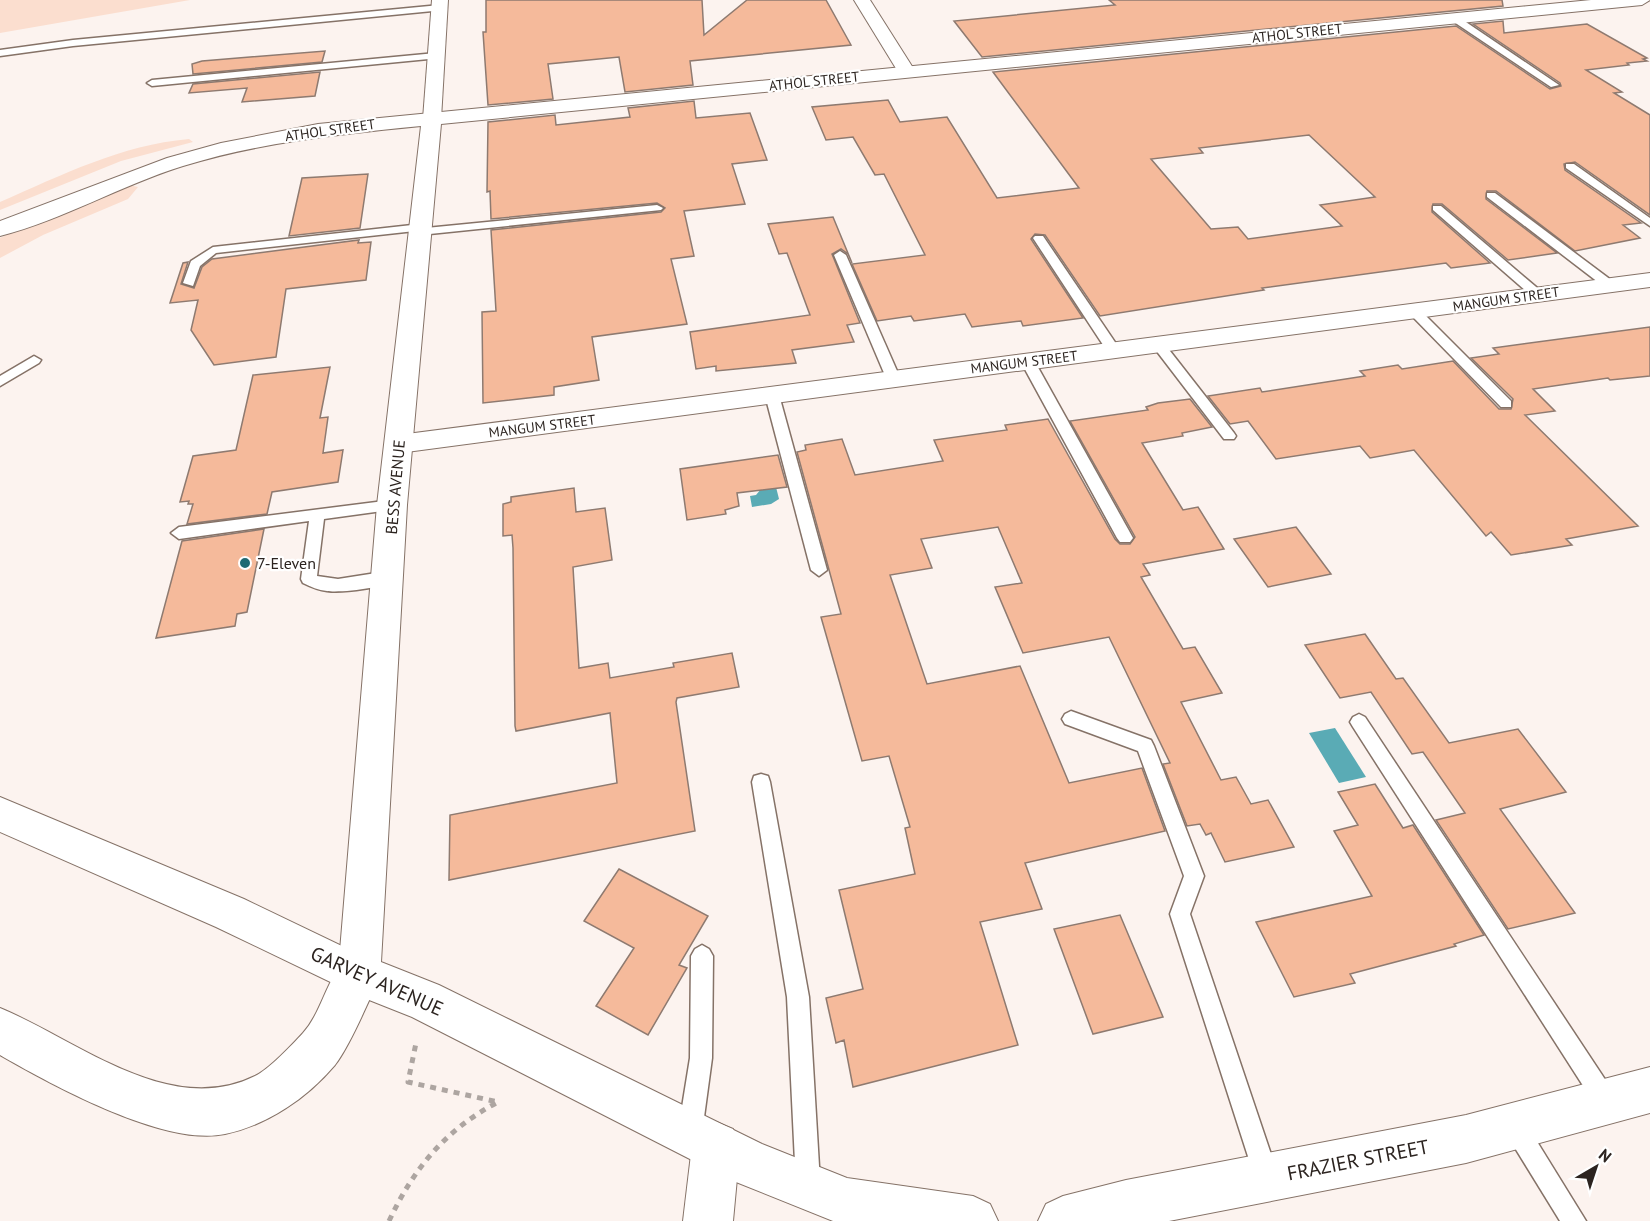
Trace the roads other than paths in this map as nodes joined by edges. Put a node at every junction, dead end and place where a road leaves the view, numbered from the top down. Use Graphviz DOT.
graph roads {
  1 [pos="862,0"];
  2 [pos="1642,0"];
  3 [pos="440,4"];
  4 [pos="1454,18"];
  5 [pos="0,53"];
  6 [pos="436,56"];
  7 [pos="906,71"];
  8 [pos="152,83"];
  9 [pos="1554,85"];
  10 [pos="432,119"];
  11 [pos="1570,166"];
  12 [pos="1491,195"];
  13 [pos="657,208"];
  14 [pos="1437,208"];
  15 [pos="1650,223"];
  16 [pos="0,229"];
  17 [pos="421,230"];
  18 [pos="1039,238"];
  19 [pos="840,255"];
  20 [pos="1650,280"];
  21 [pos="189,283"];
  22 [pos="1611,286"];
  23 [pos="1538,295"];
  24 [pos="1413,312"];
  25 [pos="1158,345"];
  26 [pos="1114,351"];
  27 [pos="34,360"];
  28 [pos="1028,362"];
  29 [pos="894,380"];
  30 [pos="0,382"];
  31 [pos="772,395"];
  32 [pos="1506,404"];
  33 [pos="1228,436"];
  34 [pos="399,444"];
  35 [pos="392,505"];
  36 [pos="317,516"];
  37 [pos="179,533"];
  38 [pos="1125,538"];
  39 [pos="819,570"];
  40 [pos="389,577"];
  41 [pos="1071,719"];
  42 [pos="1359,722"];
  43 [pos="761,782"];
  44 [pos="0,814"];
  45 [pos="702,956"];
  46 [pos="359,975"];
  47 [pos="0,1030"];
  48 [pos="1650,1090"];
  49 [pos="1606,1101"];
  50 [pos="1514,1126"];
  51 [pos="718,1147"];
  52 [pos="1267,1178"];
  53 [pos="808,1186"];
  54 [pos="708,1221"];
  55 [pos="973,1221"];
  56 [pos="1063,1221"];
  57 [pos="1574,1221"];
  1 -- 7 [label="street"];
  2 -- 4 [label="main road, ATHOL STREET"];
  3 -- 5 [label="lane"];
  3 -- 6 [label="street, BESS AVENUE"];
  4 -- 7 [label="main road, ATHOL STREET"];
  4 -- 9 [label="lane"];
  6 -- 8 [label="lane"];
  6 -- 10 [label="street, BESS AVENUE"];
  7 -- 10 [label="main road, ATHOL STREET"];
  10 -- 16 [label="main road, ATHOL STREET"];
  10 -- 17 [label="main road, BESS AVENUE"];
  11 -- 15 [label="lane"];
  12 -- 22 [label="lane"];
  13 -- 17 [label="lane"];
  14 -- 23 [label="lane"];
  17 -- 21 [label="lane"];
  17 -- 34 [label="main road, BESS AVENUE"];
  18 -- 26 [label="lane"];
  19 -- 29 [label="lane"];
  20 -- 22 [label="street, MANGUM STREET"];
  22 -- 23 [label="street, MANGUM STREET"];
  23 -- 24 [label="street, MANGUM STREET"];
  24 -- 25 [label="street, MANGUM STREET"];
  24 -- 32 [label="lane"];
  25 -- 26 [label="street, MANGUM STREET"];
  25 -- 33 [label="lane"];
  26 -- 28 [label="street, MANGUM STREET"];
  27 -- 30 [label="lane"];
  28 -- 29 [label="street, MANGUM STREET"];
  28 -- 38 [label="lane"];
  29 -- 31 [label="street, MANGUM STREET"];
  31 -- 34 [label="street, MANGUM STREET"];
  31 -- 39 [label="lane"];
  34 -- 35 [label="main road, BESS AVENUE"];
  35 -- 36 [label="lane"];
  35 -- 40 [label="main road, BESS AVENUE"];
  36 -- 37 [label="lane"];
  36 -- 40 [label="lane"];
  40 -- 46 [label="main road, BESS AVENUE"];
  41 -- 52 [label="lane"];
  42 -- 49 [label="lane"];
  43 -- 53 [label="lane"];
  44 -- 46 [label="street, GARVEY AVENUE"];
  45 -- 51 [label="lane"];
  46 -- 47 [label="main road"];
  46 -- 51 [label="main road, GARVEY AVENUE"];
  48 -- 49 [label="main road, FRAZIER STREET"];
  49 -- 50 [label="main road, FRAZIER STREET"];
  50 -- 52 [label="main road, FRAZIER STREET"];
  50 -- 57 [label="lane"];
  51 -- 53 [label="main road"];
  51 -- 54 [label="main road"];
  52 -- 56 [label="main road, FRAZIER STREET"];
  53 -- 55 [label="main road"];
}
